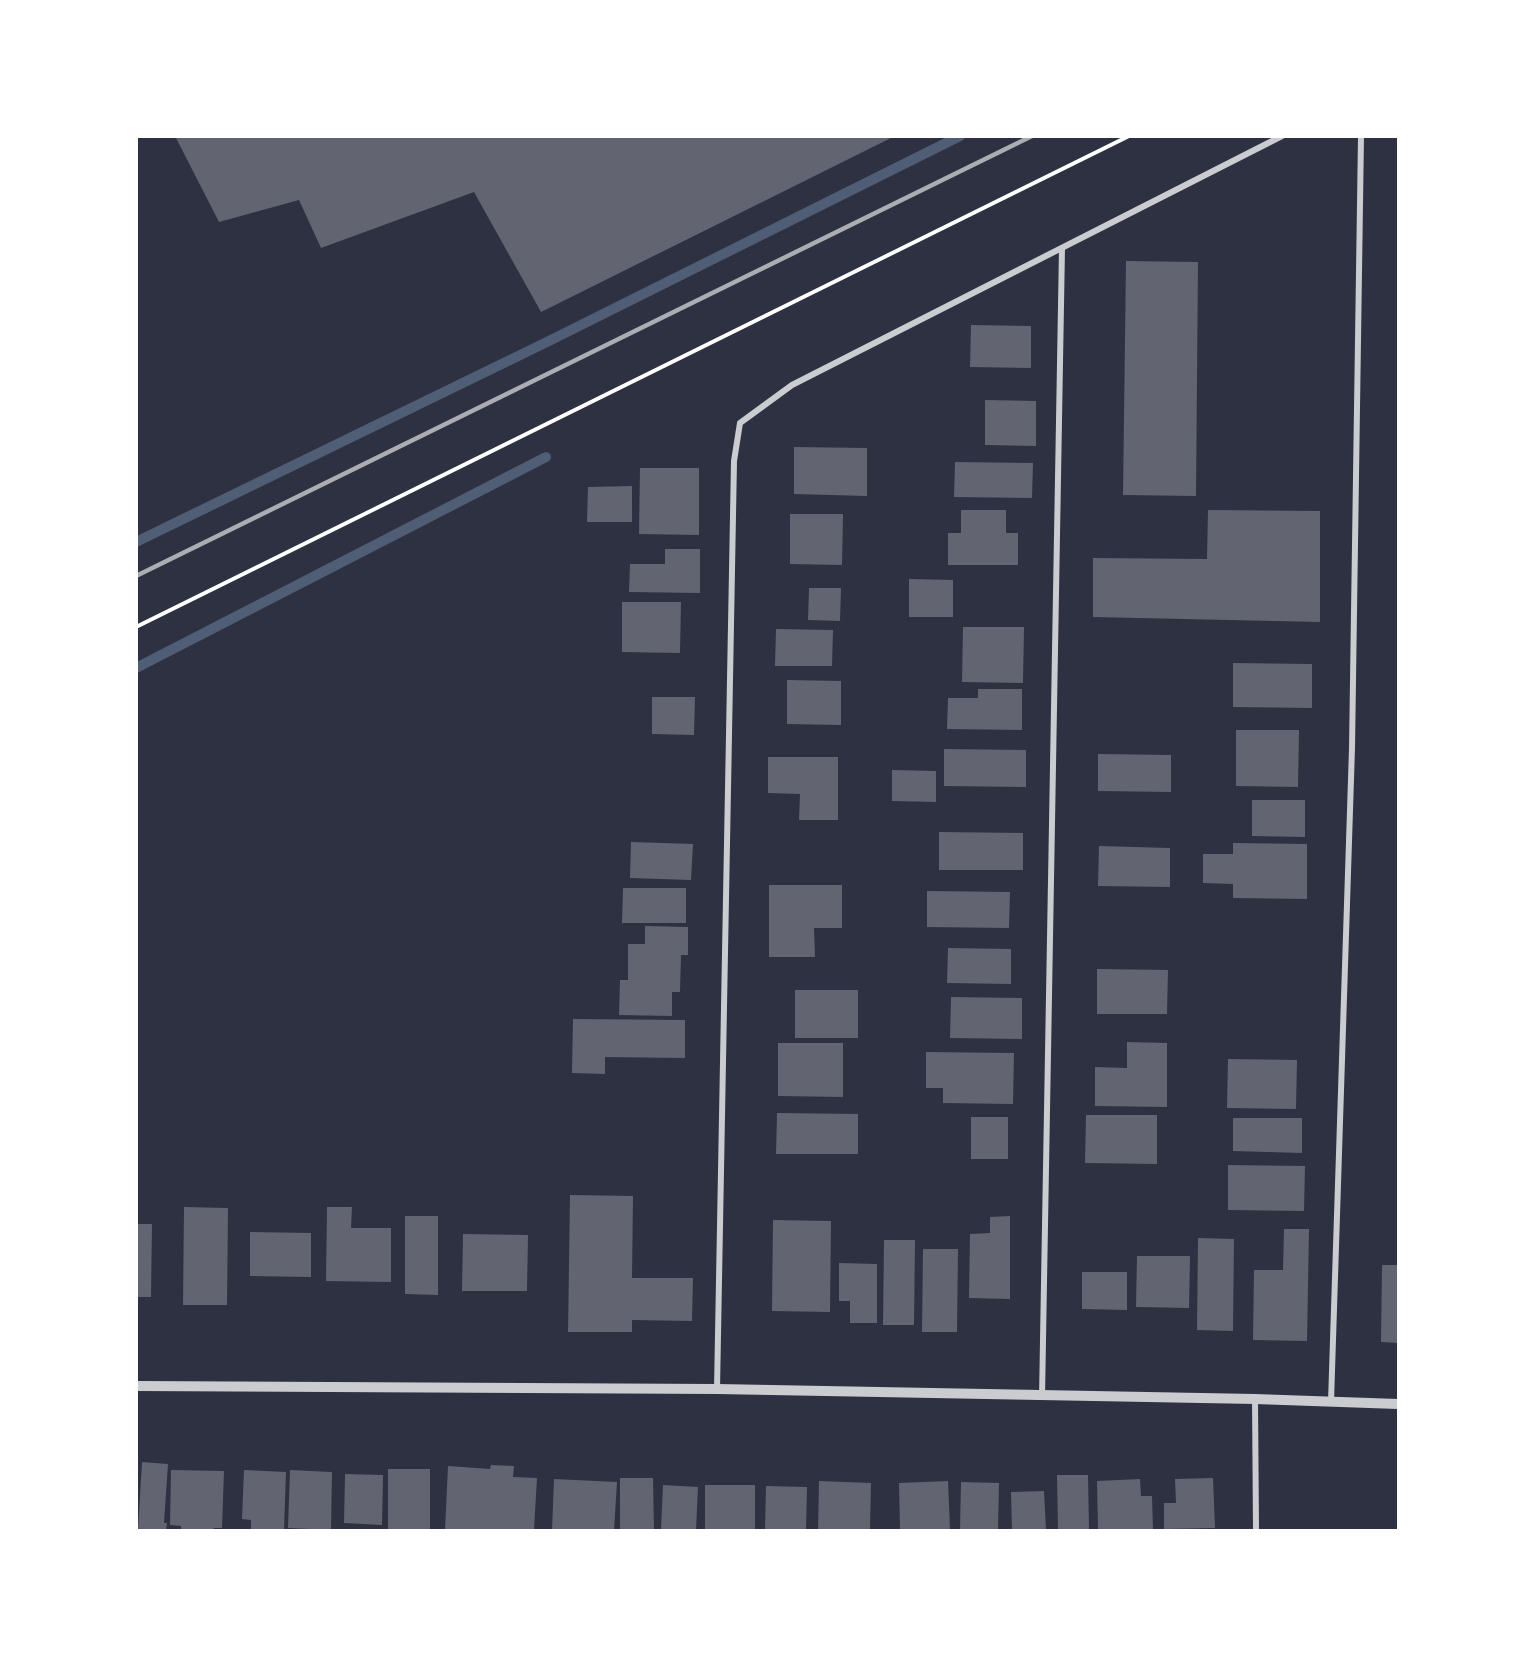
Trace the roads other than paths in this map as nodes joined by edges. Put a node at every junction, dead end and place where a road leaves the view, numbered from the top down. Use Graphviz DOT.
graph roads {
  1 [pos="1282,136"];
  2 [pos="1361,136"];
  3 [pos="1062,248"];
  4 [pos="136,1386"];
  5 [pos="717,1389"];
  6 [pos="1042,1397"];
  7 [pos="1255,1399"];
  8 [pos="1331,1401"];
  9 [pos="1398,1404"];
  10 [pos="1256,1530"];
  1 -- 3 [label="street"];
  2 -- 8 [label="street"];
  3 -- 5 [label="street"];
  3 -- 6 [label="street"];
  4 -- 5 [label="street"];
  5 -- 6 [label="street"];
  6 -- 7 [label="street"];
  7 -- 8 [label="street"];
  7 -- 10 [label="street"];
  8 -- 9 [label="street"];
}
